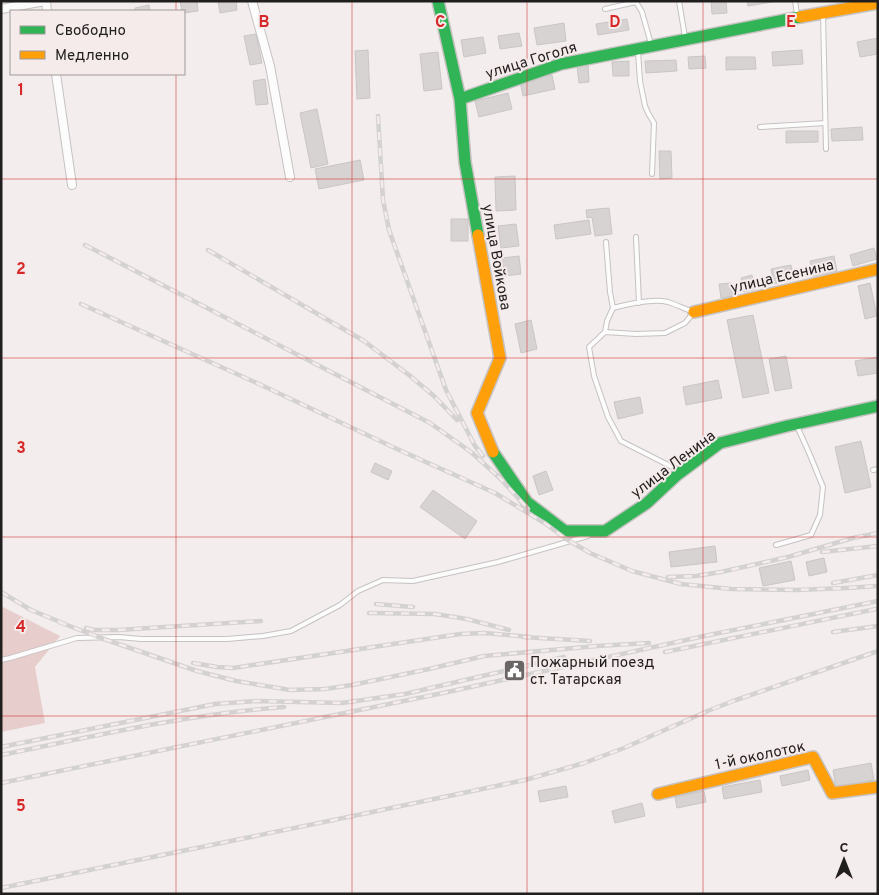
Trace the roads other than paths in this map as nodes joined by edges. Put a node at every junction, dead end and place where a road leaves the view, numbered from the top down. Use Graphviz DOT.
graph roads {
  1 [pos="46,1"];
  2 [pos="252,1"];
  3 [pos="438,1"];
  4 [pos="679,1"];
  5 [pos="795,1"];
  6 [pos="877,5"];
  7 [pos="1,9"];
  8 [pos="605,9"];
  9 [pos="823,12"];
  10 [pos="798,17"];
  11 [pos="685,39"];
  12 [pos="652,46"];
  13 [pos="638,49"];
  14 [pos="56,75"];
  15 [pos="460,99"];
  16 [pos="825,123"];
  17 [pos="760,127"];
  18 [pos="826,149"];
  19 [pos="652,174"];
  20 [pos="290,177"];
  21 [pos="72,185"];
  22 [pos="636,237"];
  23 [pos="606,242"];
  24 [pos="878,269"];
  25 [pos="639,303"];
  26 [pos="613,308"];
  27 [pos="694,312"];
  28 [pos="605,332"];
  29 [pos="878,406"];
  30 [pos="796,424"];
  31 [pos="682,472"];
  32 [pos="605,531"];
  33 [pos="776,545"];
  34 [pos="1,660"];
  35 [pos="878,787"];
  36 [pos="658,794"];
  1 -- 7 [label="street"];
  2 -- 20 [label="street"];
  3 -- 15 [label="street, улица Войкова"];
  4 -- 11 [label="lane"];
  5 -- 10 [label="lane"];
  6 -- 9 [label="street, улица Гоголя"];
  8 -- 12 [label="lane"];
  9 -- 10 [label="street, улица Гоголя"];
  9 -- 16 [label="lane"];
  10 -- 11 [label="street, улица Гоголя"];
  11 -- 12 [label="street, улица Гоголя"];
  12 -- 13 [label="street, улица Гоголя"];
  13 -- 15 [label="street, улица Гоголя"];
  13 -- 19 [label="lane"];
  14 -- 21 [label="street"];
  15 -- 32 [label="street, улица Войкова"];
  16 -- 17 [label="lane"];
  16 -- 18 [label="lane"];
  22 -- 25 [label="lane"];
  23 -- 26 [label="lane"];
  24 -- 27 [label="street, улица Есенина"];
  25 -- 26 [label="lane"];
  25 -- 27 [label="lane"];
  26 -- 28 [label="lane"];
  27 -- 28 [label="lane"];
  28 -- 31 [label="lane"];
  29 -- 30 [label="street, улица Ленина"];
  30 -- 31 [label="street, улица Ленина"];
  30 -- 33 [label="lane"];
  31 -- 32 [label="street, улица Ленина"];
  32 -- 34 [label="lane"];
  35 -- 36 [label="street, 1-й околоток"];
}
